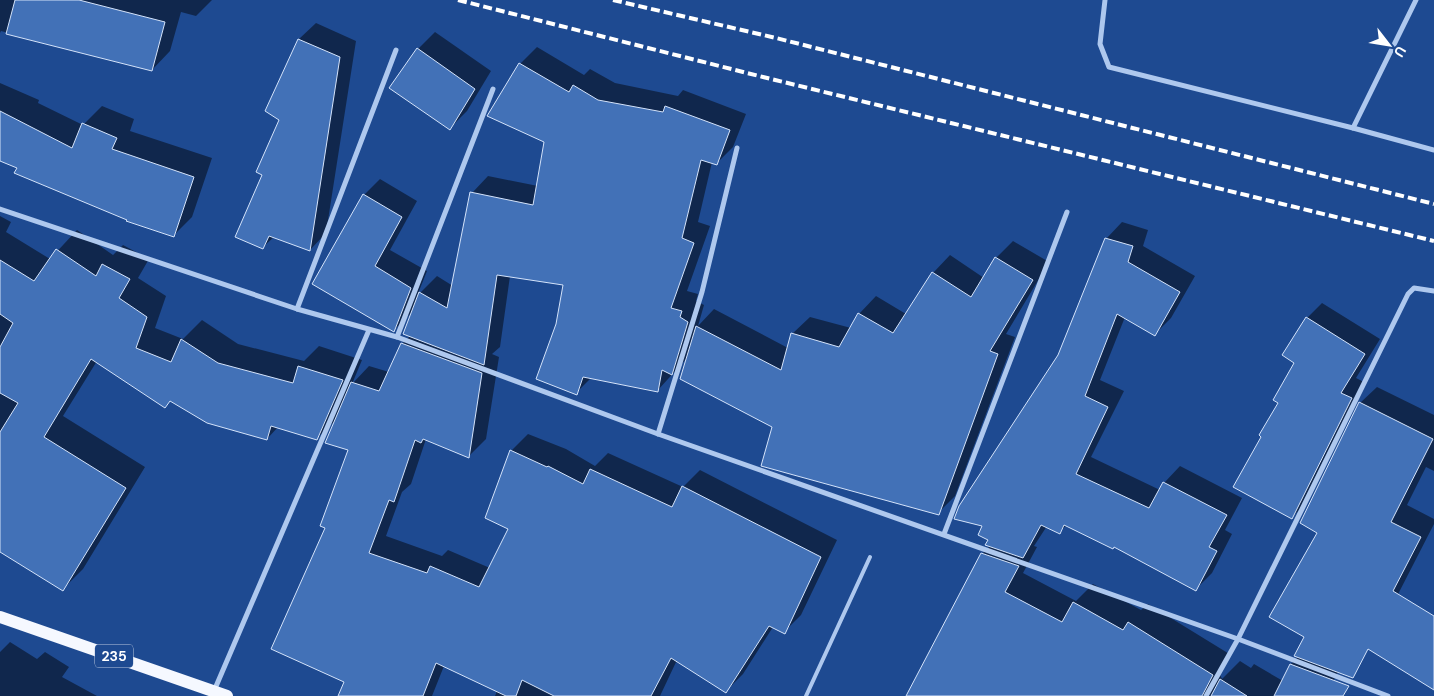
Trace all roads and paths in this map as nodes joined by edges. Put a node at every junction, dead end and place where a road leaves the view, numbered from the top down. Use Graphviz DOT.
graph roads {
  1 [pos="1105,0"];
  2 [pos="1416,0"];
  3 [pos="396,50"];
  4 [pos="493,89"];
  5 [pos="1353,128"];
  6 [pos="737,148"];
  7 [pos="1434,150"];
  8 [pos="0,209"];
  9 [pos="1067,212"];
  10 [pos="1434,291"];
  11 [pos="297,308"];
  12 [pos="369,330"];
  13 [pos="397,338"];
  14 [pos="658,434"];
  15 [pos="944,534"];
  16 [pos="870,557"];
  17 [pos="0,617"];
  18 [pos="1238,638"];
  19 [pos="214,691"];
  20 [pos="228,696"];
  21 [pos="806,696"];
  22 [pos="1206,696"];
  23 [pos="1388,696"];
  1 -- 5 [label="street"];
  2 -- 5 [label="street"];
  3 -- 11 [label="street"];
  4 -- 13 [label="street"];
  5 -- 7 [label="street"];
  6 -- 14 [label="street"];
  8 -- 11 [label="street"];
  9 -- 15 [label="street"];
  10 -- 18 [label="street"];
  11 -- 12 [label="street"];
  12 -- 13 [label="street"];
  12 -- 19 [label="street"];
  13 -- 14 [label="street"];
  14 -- 15 [label="street"];
  15 -- 18 [label="street"];
  16 -- 21 [label="lane"];
  17 -- 19 [label="main road, 235"];
  18 -- 22 [label="street"];
  18 -- 23 [label="street"];
  19 -- 20 [label="main road, 235"];
}
